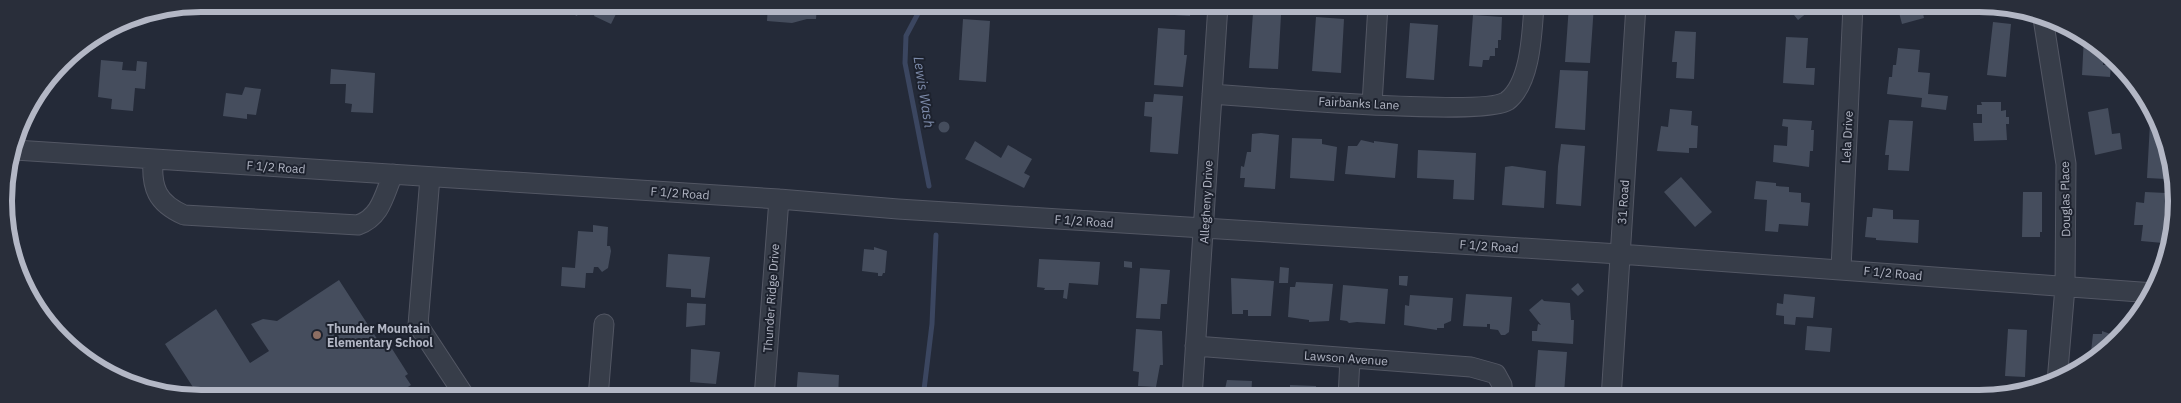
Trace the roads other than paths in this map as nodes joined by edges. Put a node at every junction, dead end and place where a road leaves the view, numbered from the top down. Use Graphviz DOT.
graph roads {
  1 [pos="1218,12"];
  2 [pos="1378,12"];
  3 [pos="1534,12"];
  4 [pos="1636,12"];
  5 [pos="1853,12"];
  6 [pos="2044,24"];
  7 [pos="1212,94"];
  8 [pos="1372,104"];
  9 [pos="20,150"];
  10 [pos="153,159"];
  11 [pos="393,174"];
  12 [pos="430,176"];
  13 [pos="779,199"];
  14 [pos="1205,228"];
  15 [pos="1619,254"];
  16 [pos="1841,269"];
  17 [pos="2066,287"];
  18 [pos="2145,292"];
  19 [pos="604,324"];
  20 [pos="1195,346"];
  21 [pos="1350,358"];
  22 [pos="2058,373"];
  23 [pos="461,390"];
  24 [pos="599,390"];
  25 [pos="765,390"];
  26 [pos="1192,390"];
  27 [pos="1348,390"];
  28 [pos="1502,390"];
  29 [pos="1611,390"];
  1 -- 7 [label="street, Allegheny Drive"];
  2 -- 8 [label="street"];
  3 -- 8 [label="street, Fairbanks Lane"];
  4 -- 15 [label="street, 31 Road"];
  5 -- 16 [label="street, Lela Drive"];
  6 -- 17 [label="street, Douglas Place"];
  7 -- 8 [label="street, Fairbanks Lane"];
  7 -- 14 [label="street, Allegheny Drive"];
  9 -- 10 [label="street, F 1/2 Road"];
  10 -- 11 [label="street, F 1/2 Road"];
  10 -- 11 [label="street"];
  11 -- 12 [label="street, F 1/2 Road"];
  12 -- 13 [label="street, F 1/2 Road"];
  12 -- 23 [label="street"];
  13 -- 14 [label="street, F 1/2 Road"];
  13 -- 25 [label="street, Thunder Ridge Drive"];
  14 -- 15 [label="street, F 1/2 Road"];
  14 -- 20 [label="street, Allegheny Drive"];
  15 -- 16 [label="street, F 1/2 Road"];
  15 -- 29 [label="street, 31 Road"];
  16 -- 17 [label="street, F 1/2 Road"];
  17 -- 18 [label="street, F 1/2 Road"];
  17 -- 22 [label="street, Douglas Place"];
  19 -- 24 [label="street"];
  20 -- 21 [label="street, Lawson Avenue"];
  20 -- 26 [label="street, Allegheny Drive"];
  21 -- 27 [label="street"];
  21 -- 28 [label="street, Lawson Avenue"];
}
